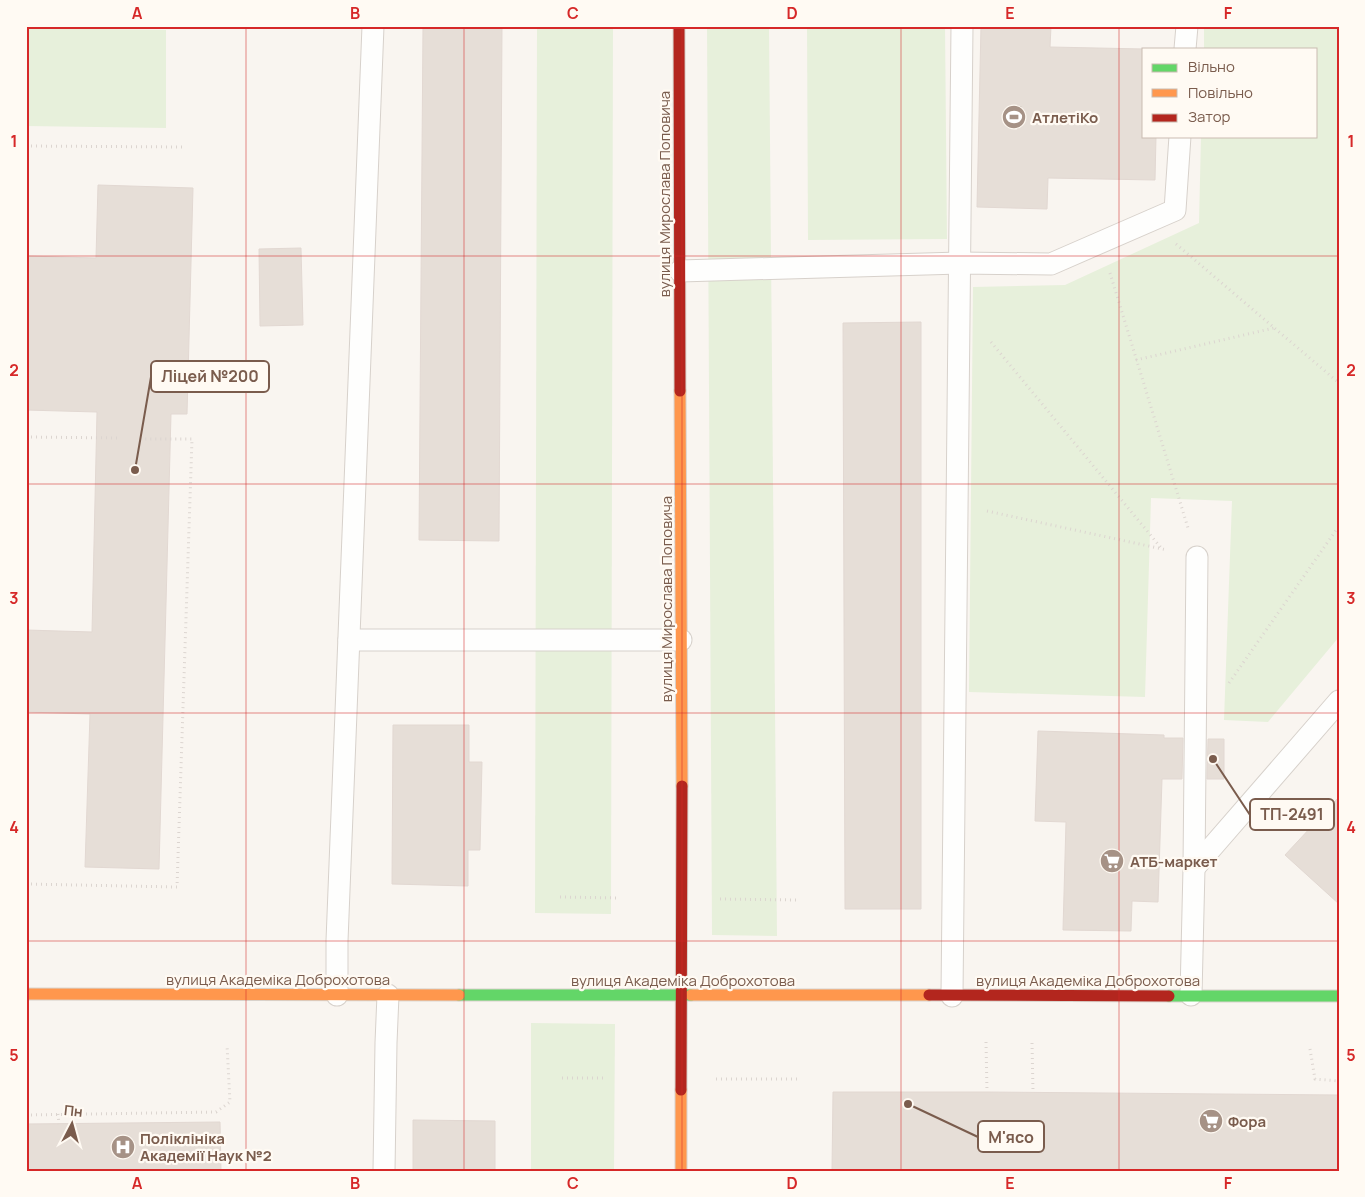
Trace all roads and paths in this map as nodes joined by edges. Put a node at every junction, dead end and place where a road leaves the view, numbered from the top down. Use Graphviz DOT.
graph roads {
  1 [pos="372,26"];
  2 [pos="678,26"];
  3 [pos="962,26"];
  4 [pos="1187,26"];
  5 [pos="1186,48"];
  6 [pos="1180,138"];
  7 [pos="26,146"];
  8 [pos="183,147"];
  9 [pos="1149,221"];
  10 [pos="1100,242"];
  11 [pos="960,263"];
  12 [pos="680,271"];
  13 [pos="959,304"];
  14 [pos="1274,328"];
  15 [pos="1136,360"];
  16 [pos="1339,383"];
  17 [pos="26,437"];
  18 [pos="121,438"];
  19 [pos="142,439"];
  20 [pos="958,504"];
  21 [pos="1339,526"];
  22 [pos="1163,549"];
  23 [pos="1197,557"];
  24 [pos="349,640"];
  25 [pos="681,640"];
  26 [pos="1224,690"];
  27 [pos="1339,701"];
  28 [pos="1194,868"];
  29 [pos="26,884"];
  30 [pos="560,897"];
  31 [pos="619,898"];
  32 [pos="720,899"];
  33 [pos="797,900"];
  34 [pos="26,994"];
  35 [pos="337,994"];
  36 [pos="388,995"];
  37 [pos="682,995"];
  38 [pos="1191,995"];
  39 [pos="952,996"];
  40 [pos="1339,996"];
  41 [pos="986,1042"];
  42 [pos="1032,1043"];
  43 [pos="227,1045"];
  44 [pos="1310,1049"];
  45 [pos="562,1078"];
  46 [pos="605,1078"];
  47 [pos="715,1079"];
  48 [pos="798,1079"];
  49 [pos="1339,1081"];
  50 [pos="987,1092"];
  51 [pos="1033,1092"];
  52 [pos="58,1114"];
  53 [pos="26,1115"];
  54 [pos="59,1124"];
  55 [pos="384,1171"];
  56 [pos="681,1171"];
  1 -- 24 [label="lane"];
  2 -- 12 [label="street, вулиця Мирослава Поповича"];
  3 -- 11 [label="lane"];
  4 -- 5 [label="lane"];
  6 -- 9 [label="lane"];
  7 -- 8 [label="path"];
  9 -- 10 [label="lane"];
  9 -- 14 [label="path"];
  10 -- 11 [label="lane"];
  10 -- 15 [label="path"];
  11 -- 12 [label="lane"];
  11 -- 13 [label="lane"];
  12 -- 25 [label="street, вулиця Мирослава Поповича"];
  13 -- 20 [label="lane"];
  13 -- 22 [label="path"];
  14 -- 15 [label="path"];
  14 -- 16 [label="path"];
  15 -- 23 [label="path"];
  17 -- 18 [label="path"];
  19 -- 29 [label="path"];
  20 -- 22 [label="path"];
  20 -- 39 [label="lane"];
  21 -- 26 [label="path"];
  22 -- 23 [label="path"];
  23 -- 28 [label="lane"];
  24 -- 25 [label="lane"];
  24 -- 35 [label="lane"];
  25 -- 37 [label="street, вулиця Мирослава Поповича"];
  27 -- 28 [label="lane"];
  28 -- 38 [label="lane"];
  30 -- 31 [label="path"];
  32 -- 33 [label="path"];
  34 -- 35 [label="street, вулиця Академіка Доброхотова"];
  35 -- 36 [label="street, вулиця Академіка Доброхотова"];
  36 -- 37 [label="street, вулиця Академіка Доброхотова"];
  36 -- 55 [label="lane"];
  37 -- 39 [label="street, вулиця Академіка Доброхотова"];
  37 -- 56 [label="street, вулиця Мирослава Поповича"];
  38 -- 39 [label="street, вулиця Академіка Доброхотова"];
  38 -- 40 [label="street, вулиця Академіка Доброхотова"];
  41 -- 50 [label="path"];
  42 -- 51 [label="path"];
  43 -- 52 [label="path"];
  44 -- 49 [label="path"];
  45 -- 46 [label="path"];
  47 -- 48 [label="path"];
  52 -- 53 [label="path"];
  52 -- 54 [label="path"];
}
